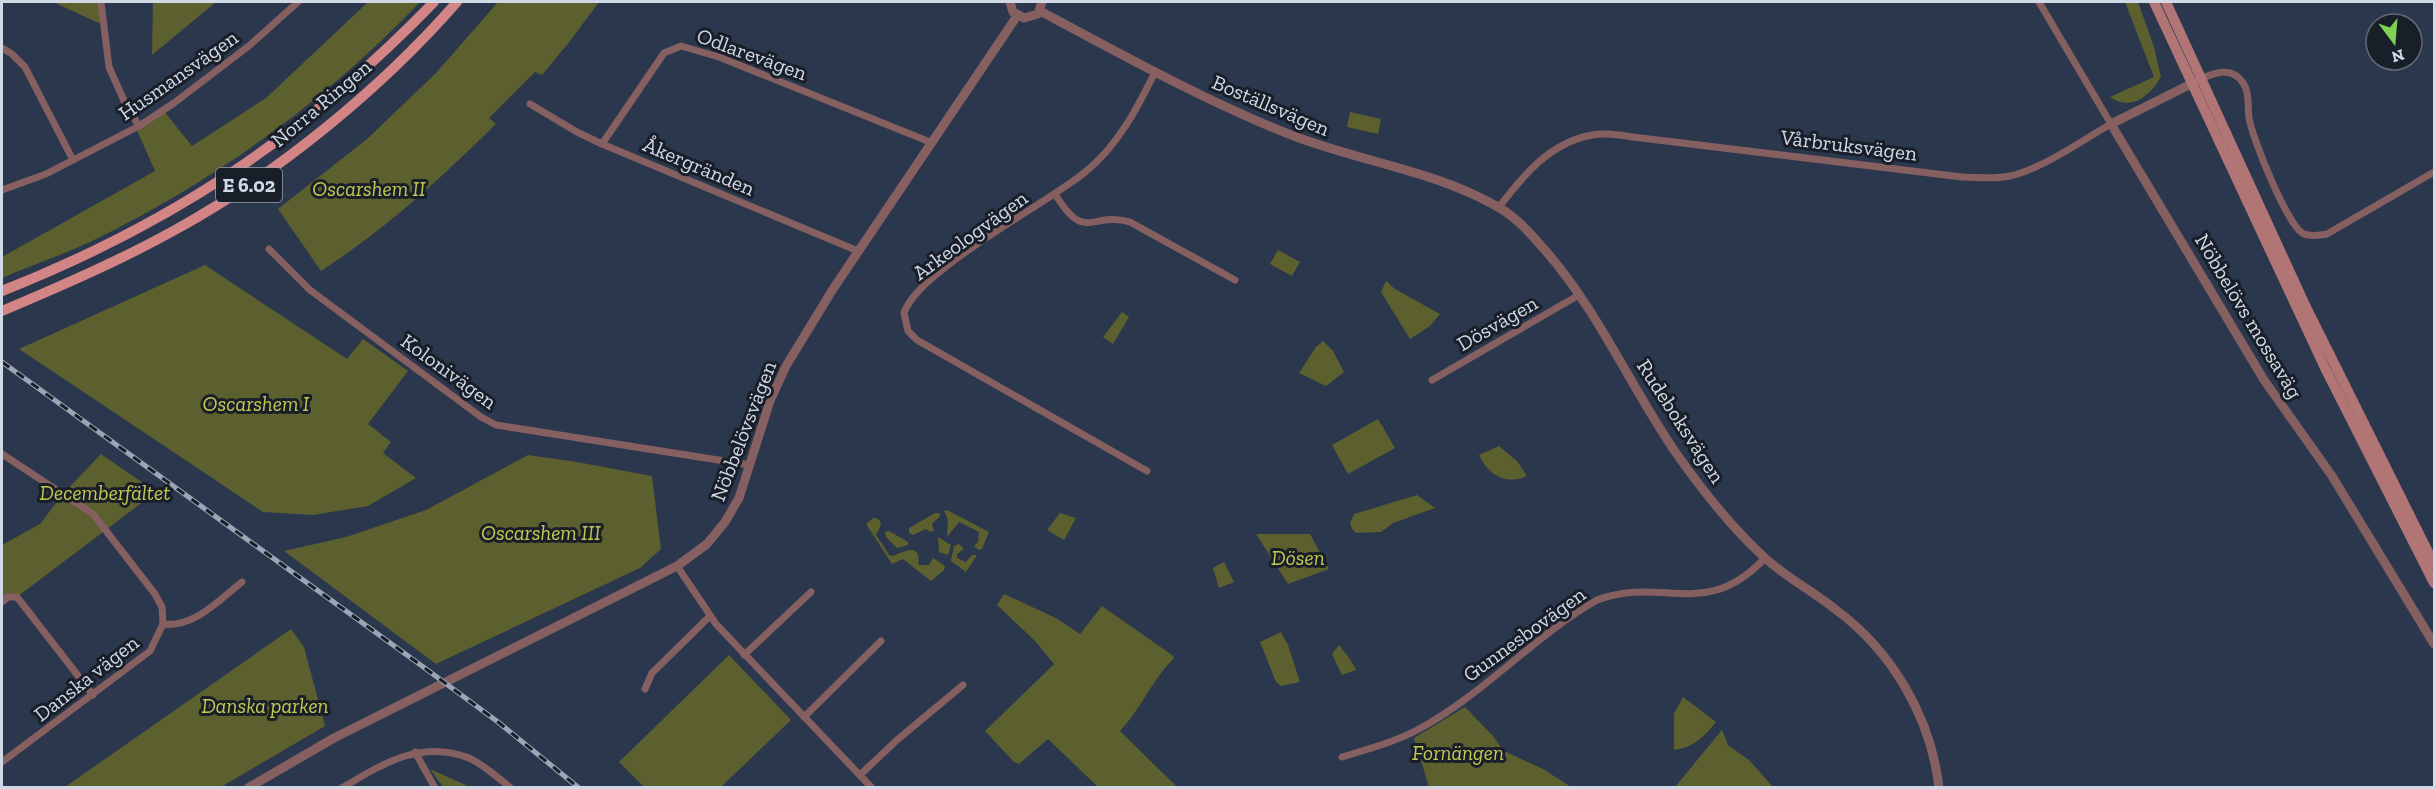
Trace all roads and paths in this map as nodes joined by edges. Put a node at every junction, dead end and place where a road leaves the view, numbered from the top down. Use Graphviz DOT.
graph roads {
  1 [pos="101,2"];
  2 [pos="296,2"];
  3 [pos="434,2"];
  4 [pos="457,2"];
  5 [pos="1010,2"];
  6 [pos="2039,2"];
  7 [pos="2154,2"];
  8 [pos="2166,2"];
  9 [pos="1041,6"];
  10 [pos="1017,16"];
  11 [pos="2,48"];
  12 [pos="1155,72"];
  13 [pos="2196,81"];
  14 [pos="530,104"];
  15 [pos="2111,124"];
  16 [pos="140,126"];
  17 [pos="930,142"];
  18 [pos="602,144"];
  19 [pos="73,160"];
  20 [pos="2434,172"];
  21 [pos="2,190"];
  22 [pos="1055,194"];
  23 [pos="1499,207"];
  24 [pos="269,249"];
  25 [pos="858,251"];
  26 [pos="1235,280"];
  27 [pos="2,291"];
  28 [pos="1580,295"];
  29 [pos="2,311"];
  30 [pos="1432,380"];
  31 [pos="2,454"];
  32 [pos="750,465"];
  33 [pos="1147,471"];
  34 [pos="1765,558"];
  35 [pos="2434,564"];
  36 [pos="678,566"];
  37 [pos="242,582"];
  38 [pos="2434,583"];
  39 [pos="811,592"];
  40 [pos="2,602"];
  41 [pos="710,616"];
  42 [pos="163,624"];
  43 [pos="881,641"];
  44 [pos="2434,644"];
  45 [pos="744,655"];
  46 [pos="963,685"];
  47 [pos="645,689"];
  48 [pos="93,695"];
  49 [pos="804,717"];
  50 [pos="415,752"];
  51 [pos="1342,757"];
  52 [pos="3,758"];
  53 [pos="860,775"];
  54 [pos="248,788"];
  55 [pos="342,788"];
  56 [pos="435,788"];
  57 [pos="511,788"];
  58 [pos="872,788"];
  59 [pos="1939,788"];
  1 -- 16 [label="street"];
  2 -- 16 [label="street, Husmansvägen"];
  3 -- 27 [label="main road, Norra Ringen / E 6.02"];
  4 -- 29 [label="main road, Norra Ringen / E 6.02"];
  5 -- 10 [label="street"];
  6 -- 15 [label="street, Nöbbelövs mossaväg"];
  7 -- 13 [label="main road"];
  8 -- 13 [label="main road"];
  9 -- 10 [label="street, Boställsvägen"];
  9 -- 12 [label="street, Boställsvägen"];
  10 -- 17 [label="street, Nöbbelövsvägen"];
  11 -- 19 [label="street"];
  12 -- 22 [label="street, Arkeologvägen"];
  12 -- 23 [label="street, Boställsvägen"];
  13 -- 15 [label="street, Vårbruksvägen"];
  13 -- 20 [label="street"];
  13 -- 35 [label="main road"];
  13 -- 38 [label="main road"];
  14 -- 18 [label="street, Åkergränden"];
  15 -- 23 [label="street, Vårbruksvägen"];
  15 -- 44 [label="street, Nöbbelövs mossaväg"];
  16 -- 19 [label="street, Husmansvägen"];
  17 -- 18 [label="street, Odlarevägen"];
  17 -- 25 [label="street, Nöbbelövsvägen"];
  18 -- 25 [label="street, Åkergränden"];
  19 -- 21 [label="street, Husmansvägen"];
  22 -- 26 [label="street"];
  22 -- 33 [label="street, Arkeologvägen"];
  23 -- 28 [label="street, Rudeboksvägen"];
  24 -- 32 [label="street, Kolonivägen"];
  25 -- 32 [label="street, Nöbbelövsvägen"];
  28 -- 30 [label="street, Dösvägen"];
  28 -- 34 [label="street, Rudeboksvägen"];
  31 -- 42 [label="street"];
  32 -- 36 [label="street, Nöbbelövsvägen"];
  34 -- 51 [label="street, Gunnesbovägen"];
  34 -- 59 [label="street, Rudeboksvägen"];
  36 -- 41 [label="street"];
  36 -- 54 [label="street, Nöbbelövsvägen"];
  37 -- 42 [label="street, Danska vägen"];
  39 -- 45 [label="street"];
  40 -- 48 [label="street"];
  41 -- 45 [label="street"];
  41 -- 47 [label="street"];
  42 -- 48 [label="street, Danska vägen"];
  43 -- 49 [label="street"];
  45 -- 49 [label="street"];
  46 -- 53 [label="street"];
  48 -- 52 [label="street, Danska vägen"];
  49 -- 53 [label="street"];
  50 -- 55 [label="street"];
  50 -- 56 [label="street"];
  50 -- 57 [label="street"];
  53 -- 58 [label="street"];
}
